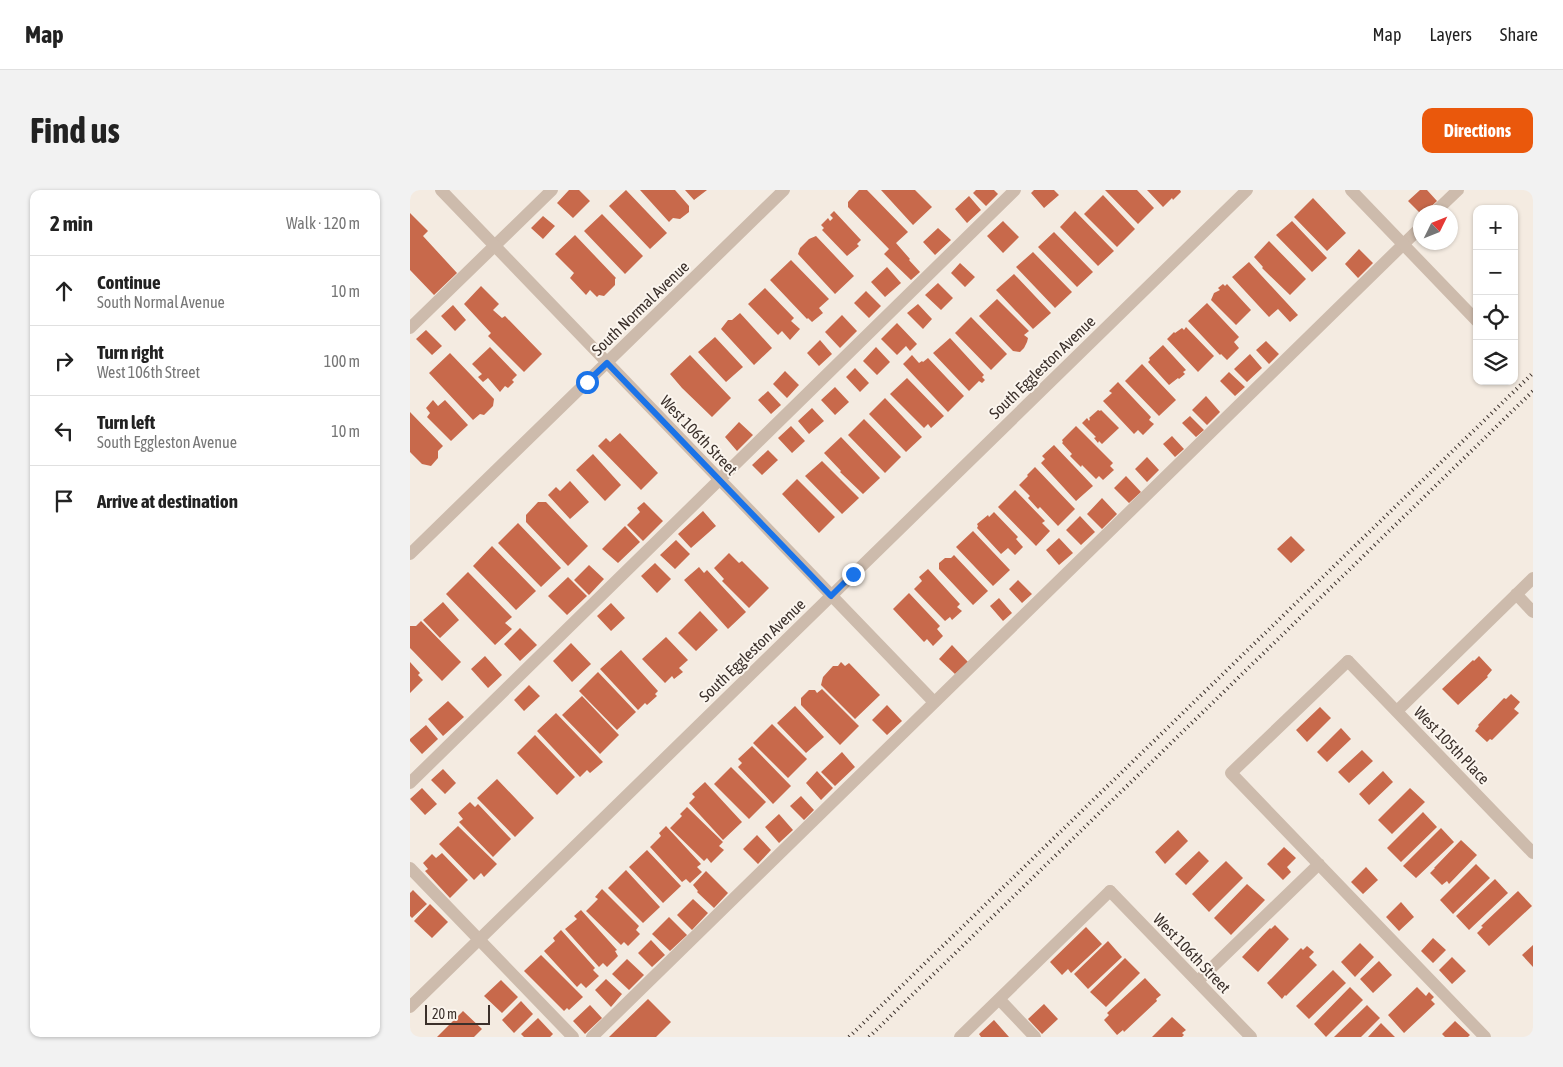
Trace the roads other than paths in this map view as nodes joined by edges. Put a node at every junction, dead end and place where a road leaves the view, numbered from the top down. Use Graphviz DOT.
graph roads {
  1 [pos="441,190"];
  2 [pos="552,190"];
  3 [pos="784,190"];
  4 [pos="1014,190"];
  5 [pos="1247,190"];
  6 [pos="1351,190"];
  7 [pos="1458,190"];
  8 [pos="1442,205"];
  9 [pos="1413,234"];
  10 [pos="1403,244"];
  11 [pos="494,246"];
  12 [pos="1473,317"];
  13 [pos="410,328"];
  14 [pos="607,363"];
  15 [pos="719,480"];
  16 [pos="410,554"];
  17 [pos="1533,578"];
  18 [pos="1516,594"];
  19 [pos="831,596"];
  20 [pos="1533,612"];
  21 [pos="934,702"];
  22 [pos="1397,711"];
  23 [pos="410,783"];
  24 [pos="1533,853"];
  25 [pos="1319,864"];
  26 [pos="410,868"];
  27 [pos="479,940"];
  28 [pos="1198,981"];
  29 [pos="999,999"];
  30 [pos="410,1007"];
  31 [pos="573,1037"];
  32 [pos="592,1037"];
  33 [pos="960,1037"];
  34 [pos="1035,1037"];
  35 [pos="1251,1037"];
  36 [pos="1485,1037"];
  1 -- 11 [label="street, West 106th Street"];
  2 -- 11 [label="street"];
  3 -- 14 [label="street, South Normal Avenue"];
  4 -- 15 [label="street"];
  5 -- 19 [label="street, South Eggleston Avenue"];
  6 -- 10 [label="street"];
  7 -- 8 [label="street"];
  9 -- 10 [label="street"];
  10 -- 12 [label="street"];
  10 -- 21 [label="street"];
  11 -- 13 [label="street"];
  11 -- 14 [label="street, West 106th Street"];
  14 -- 15 [label="street, West 106th Street"];
  14 -- 16 [label="street, South Normal Avenue"];
  15 -- 19 [label="street, West 106th Street"];
  15 -- 23 [label="street"];
  17 -- 18 [label="street"];
  18 -- 20 [label="street"];
  18 -- 22 [label="street"];
  19 -- 21 [label="street, West 106th Street"];
  19 -- 27 [label="street, South Eggleston Avenue"];
  21 -- 32 [label="street"];
  22 -- 24 [label="street, West 105th Place"];
  22 -- 25 [label="street, West 105th Place"];
  25 -- 28 [label="street"];
  25 -- 36 [label="street"];
  26 -- 27 [label="street"];
  27 -- 30 [label="street, South Eggleston Avenue"];
  27 -- 31 [label="street"];
  28 -- 29 [label="street, West 106th Street"];
  28 -- 35 [label="street, West 106th Street"];
  29 -- 33 [label="street"];
  29 -- 34 [label="street"];
}
